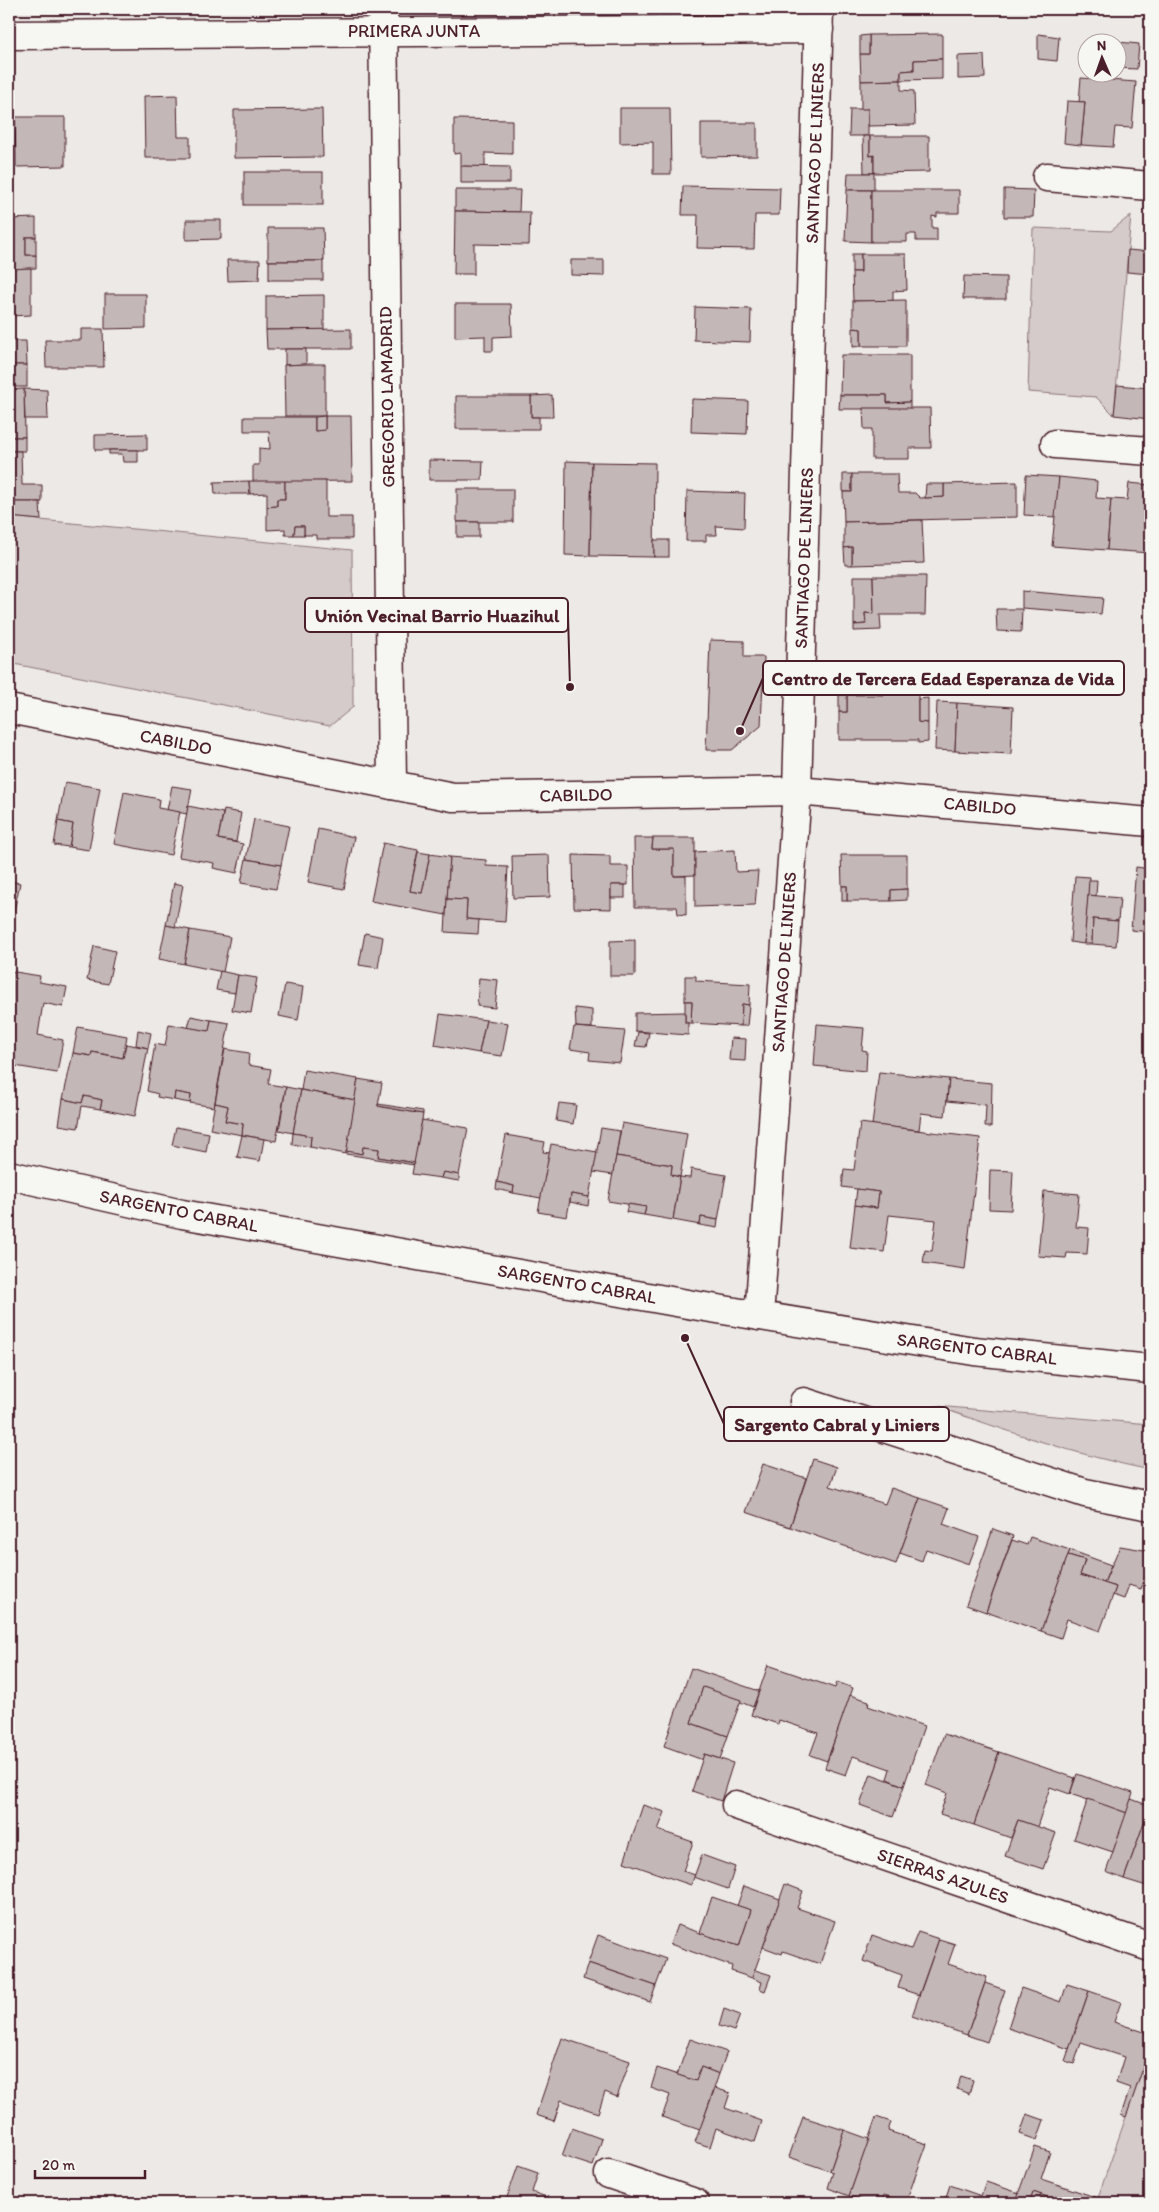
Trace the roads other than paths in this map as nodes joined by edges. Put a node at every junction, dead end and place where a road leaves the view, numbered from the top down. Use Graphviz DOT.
graph roads {
  1 [pos="819,19"];
  2 [pos="383,20"];
  3 [pos="9,34"];
  4 [pos="1047,177"];
  5 [pos="1150,186"];
  6 [pos="1055,444"];
  7 [pos="1150,452"];
  8 [pos="9,709"];
  9 [pos="392,785"];
  10 [pos="797,791"];
  11 [pos="1150,822"];
  12 [pos="9,1175"];
  13 [pos="759,1316"];
  14 [pos="1150,1369"];
  15 [pos="804,1402"];
  16 [pos="1150,1506"];
  17 [pos="736,1806"];
  18 [pos="1150,1947"];
  19 [pos="609,2174"];
  20 [pos="695,2203"];
  1 -- 2 [label="street, PRIMERA JUNTA"];
  1 -- 10 [label="street, SANTIAGO DE LINIERS"];
  2 -- 3 [label="street, PRIMERA JUNTA"];
  2 -- 9 [label="street, GREGORIO LAMADRID"];
  4 -- 5 [label="street"];
  6 -- 7 [label="street"];
  8 -- 9 [label="street, CABILDO"];
  9 -- 10 [label="street, CABILDO"];
  10 -- 11 [label="street, CABILDO"];
  10 -- 13 [label="street, SANTIAGO DE LINIERS"];
  12 -- 13 [label="street, SARGENTO CABRAL"];
  13 -- 14 [label="street, SARGENTO CABRAL"];
  15 -- 16 [label="street"];
  17 -- 18 [label="street, SIERRAS AZULES"];
  19 -- 20 [label="street"];
}
